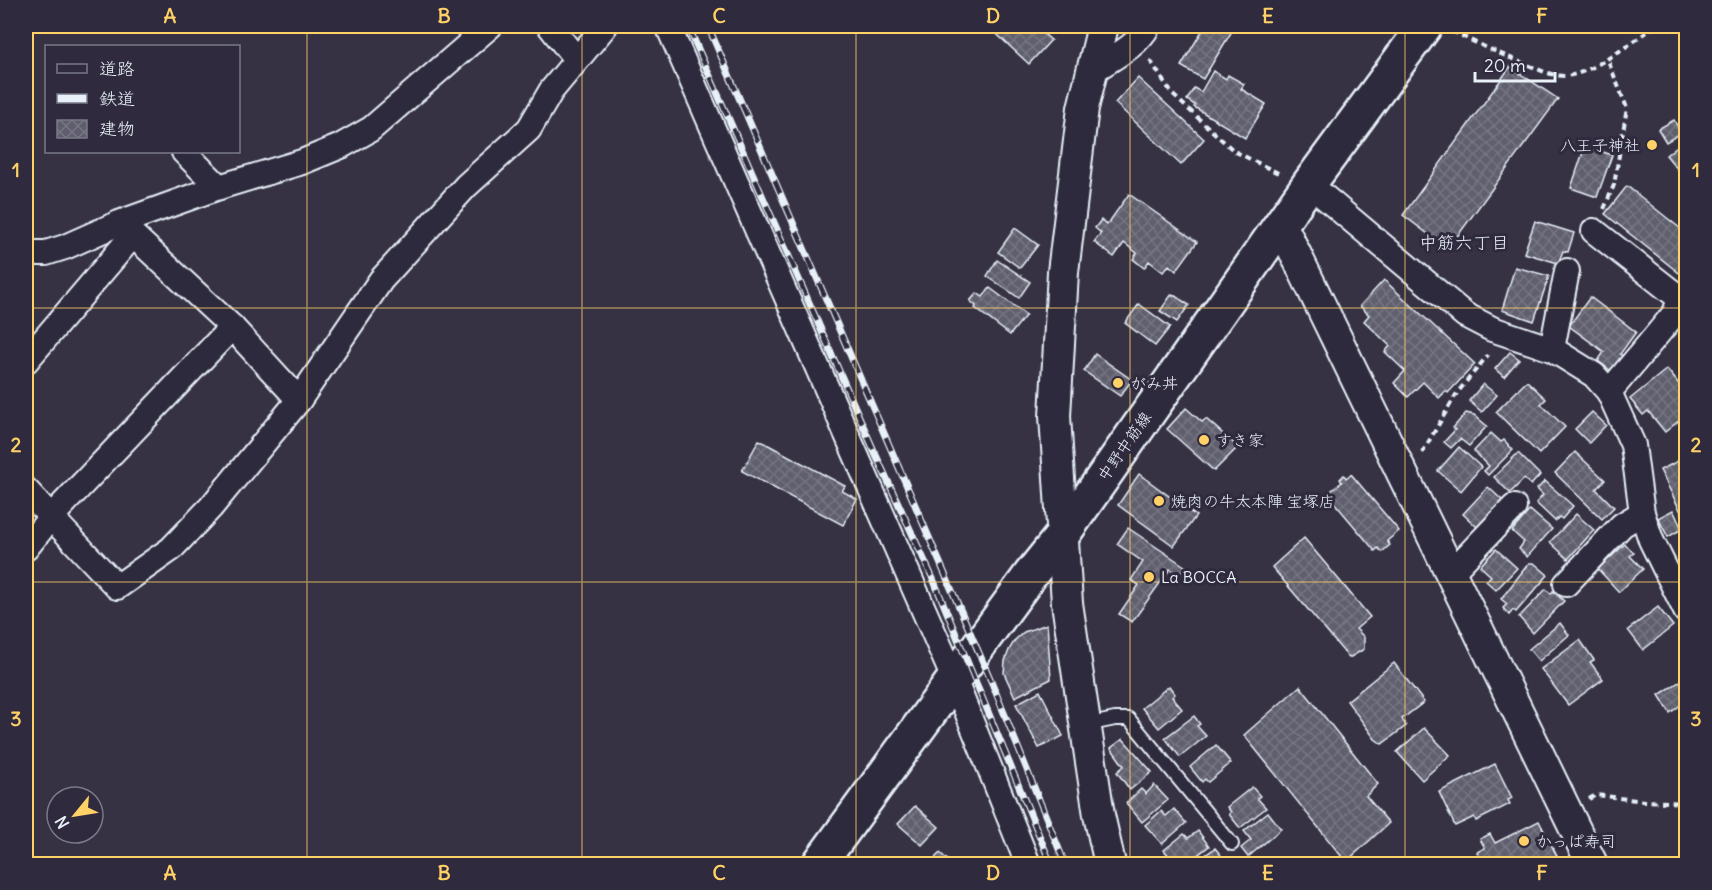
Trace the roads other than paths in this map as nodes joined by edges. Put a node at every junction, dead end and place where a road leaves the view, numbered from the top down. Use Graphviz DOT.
graph roads {
  1 [pos="490,26"];
  2 [pos="550,26"];
  3 [pos="605,26"];
  4 [pos="668,26"];
  5 [pos="1102,26"];
  6 [pos="1435,26"];
  7 [pos="1143,32"];
  8 [pos="576,59"];
  9 [pos="1091,72"];
  10 [pos="185,153"];
  11 [pos="1298,181"];
  12 [pos="219,187"];
  13 [pos="1281,224"];
  14 [pos="126,229"];
  15 [pos="1594,231"];
  16 [pos="26,253"];
  17 [pos="1567,271"];
  18 [pos="1684,297"];
  19 [pos="232,327"];
  20 [pos="1552,349"];
  21 [pos="26,361"];
  22 [pos="1609,392"];
  23 [pos="299,400"];
  24 [pos="26,489"];
  25 [pos="1514,507"];
  26 [pos="1642,513"];
  27 [pos="51,517"];
  28 [pos="1064,533"];
  29 [pos="26,548"];
  30 [pos="1451,573"];
  31 [pos="1566,584"];
  32 [pos="1686,611"];
  33 [pos="954,680"];
  34 [pos="1085,726"];
  35 [pos="1232,844"];
  36 [pos="819,864"];
  37 [pos="1028,864"];
  38 [pos="1110,864"];
  39 [pos="1593,864"];
  1 -- 12 [label="street"];
  2 -- 8 [label="street"];
  3 -- 8 [label="street"];
  4 -- 33 [label="street"];
  5 -- 9 [label="street"];
  6 -- 11 [label="main road, 中野中筋線"];
  7 -- 9 [label="street"];
  8 -- 23 [label="street"];
  9 -- 28 [label="street"];
  10 -- 12 [label="street"];
  11 -- 13 [label="main road, 中野中筋線"];
  11 -- 20 [label="street"];
  12 -- 14 [label="street"];
  13 -- 28 [label="main road, 中野中筋線"];
  13 -- 30 [label="street"];
  14 -- 16 [label="street"];
  14 -- 19 [label="street"];
  14 -- 21 [label="street"];
  15 -- 18 [label="street"];
  17 -- 20 [label="street"];
  18 -- 22 [label="street"];
  19 -- 23 [label="street"];
  19 -- 27 [label="street"];
  20 -- 22 [label="street"];
  22 -- 26 [label="street"];
  23 -- 27 [label="street"];
  24 -- 27 [label="street"];
  25 -- 30 [label="street"];
  26 -- 31 [label="street"];
  26 -- 32 [label="street"];
  27 -- 29 [label="street"];
  28 -- 33 [label="main road, 中野中筋線"];
  28 -- 34 [label="street"];
  30 -- 39 [label="street"];
  33 -- 36 [label="main road, 中野中筋線"];
  33 -- 37 [label="street"];
  34 -- 35 [label="lane"];
  34 -- 38 [label="street"];
}
